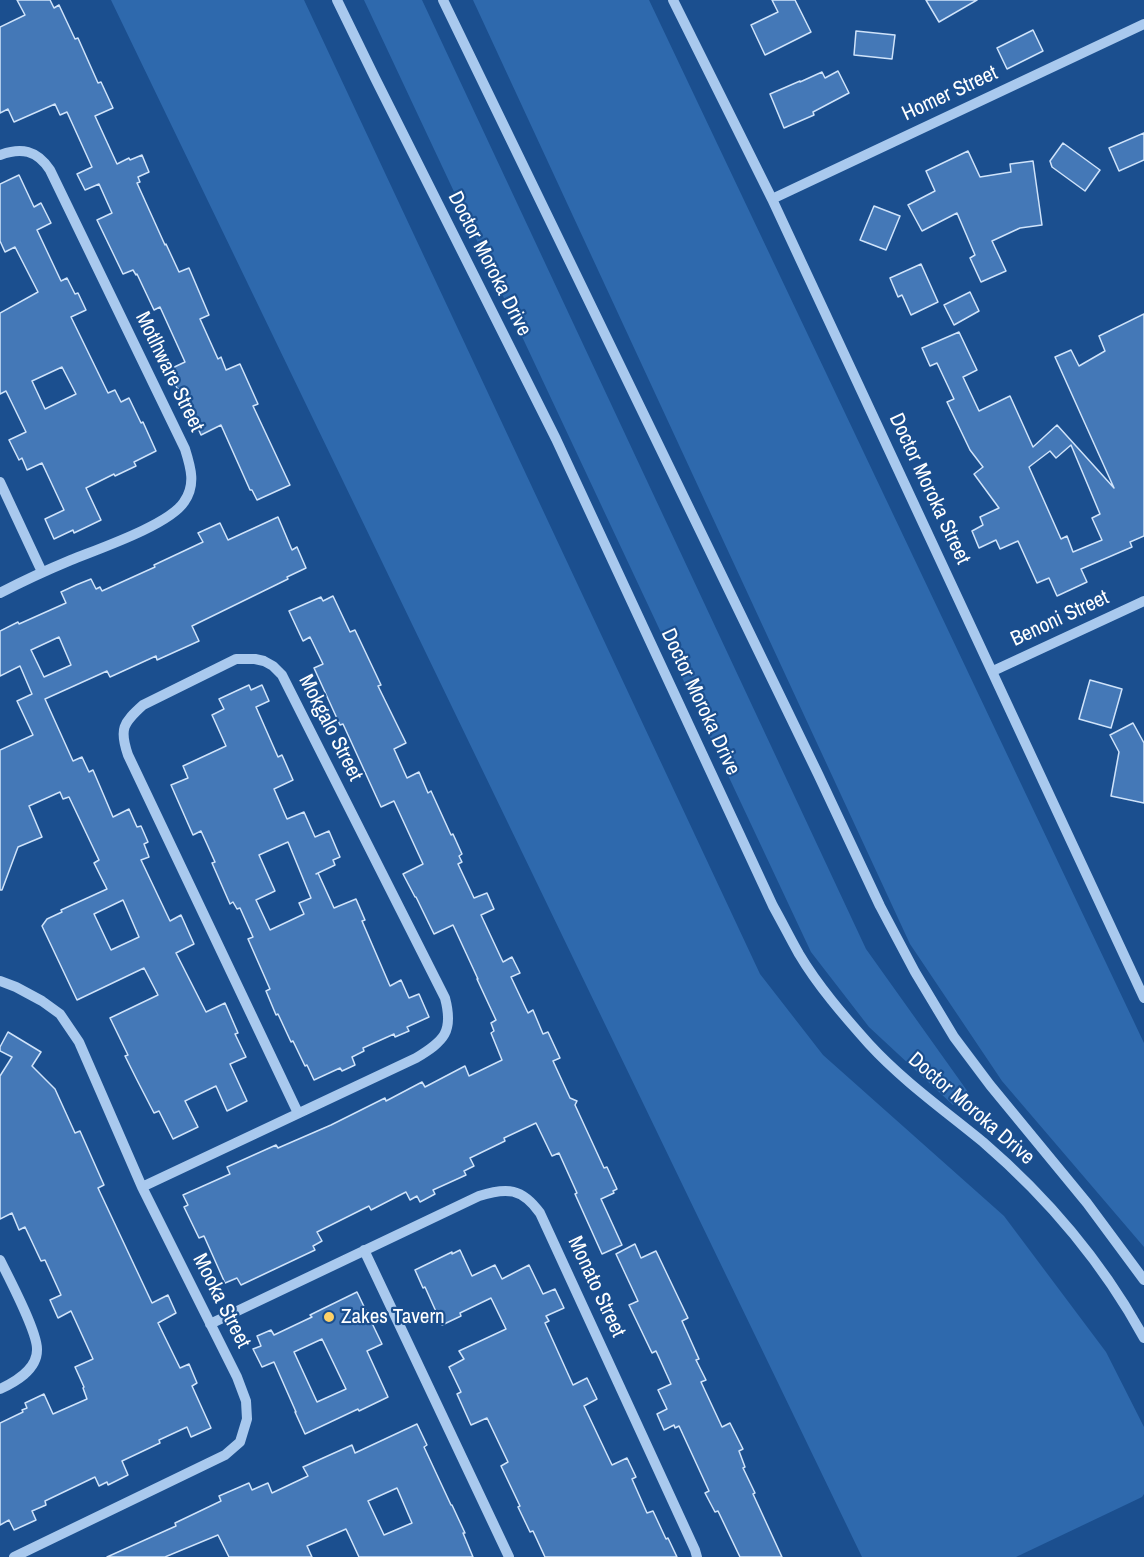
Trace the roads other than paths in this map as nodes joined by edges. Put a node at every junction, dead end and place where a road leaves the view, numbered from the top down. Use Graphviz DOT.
graph roads {
  1 [pos="337,0"];
  2 [pos="443,0"];
  3 [pos="673,0"];
  4 [pos="1144,24"];
  5 [pos="0,155"];
  6 [pos="772,199"];
  7 [pos="0,482"];
  8 [pos="42,572"];
  9 [pos="0,593"];
  10 [pos="1144,601"];
  11 [pos="993,671"];
  12 [pos="0,981"];
  13 [pos="1144,998"];
  14 [pos="298,1113"];
  15 [pos="142,1187"];
  16 [pos="364,1250"];
  17 [pos="0,1260"];
  18 [pos="1144,1280"];
  19 [pos="210,1324"];
  20 [pos="1144,1338"];
  21 [pos="0,1389"];
  22 [pos="14,1557"];
  23 [pos="509,1557"];
  24 [pos="697,1557"];
  1 -- 20 [label="street, Doctor Moroka Drive"];
  2 -- 18 [label="street, Doctor Moroka Drive"];
  3 -- 6 [label="street, Doctor Moroka Street"];
  4 -- 6 [label="street, Homer Street"];
  5 -- 8 [label="street, Motlhware Street"];
  6 -- 11 [label="street, Doctor Moroka Street"];
  7 -- 8 [label="street"];
  8 -- 9 [label="street, Motlhware Street"];
  10 -- 11 [label="street, Benoni Street"];
  11 -- 13 [label="street, Doctor Moroka Street"];
  12 -- 15 [label="street, Mooka Street"];
  14 -- 14 [label="street, Mokgalo Street"];
  14 -- 15 [label="street, Mokgalo Street"];
  15 -- 19 [label="street, Mooka Street"];
  16 -- 19 [label="street, Monato Street"];
  16 -- 23 [label="street"];
  16 -- 24 [label="street, Monato Street"];
  17 -- 21 [label="street"];
  19 -- 22 [label="street, Mooka Street"];
}
